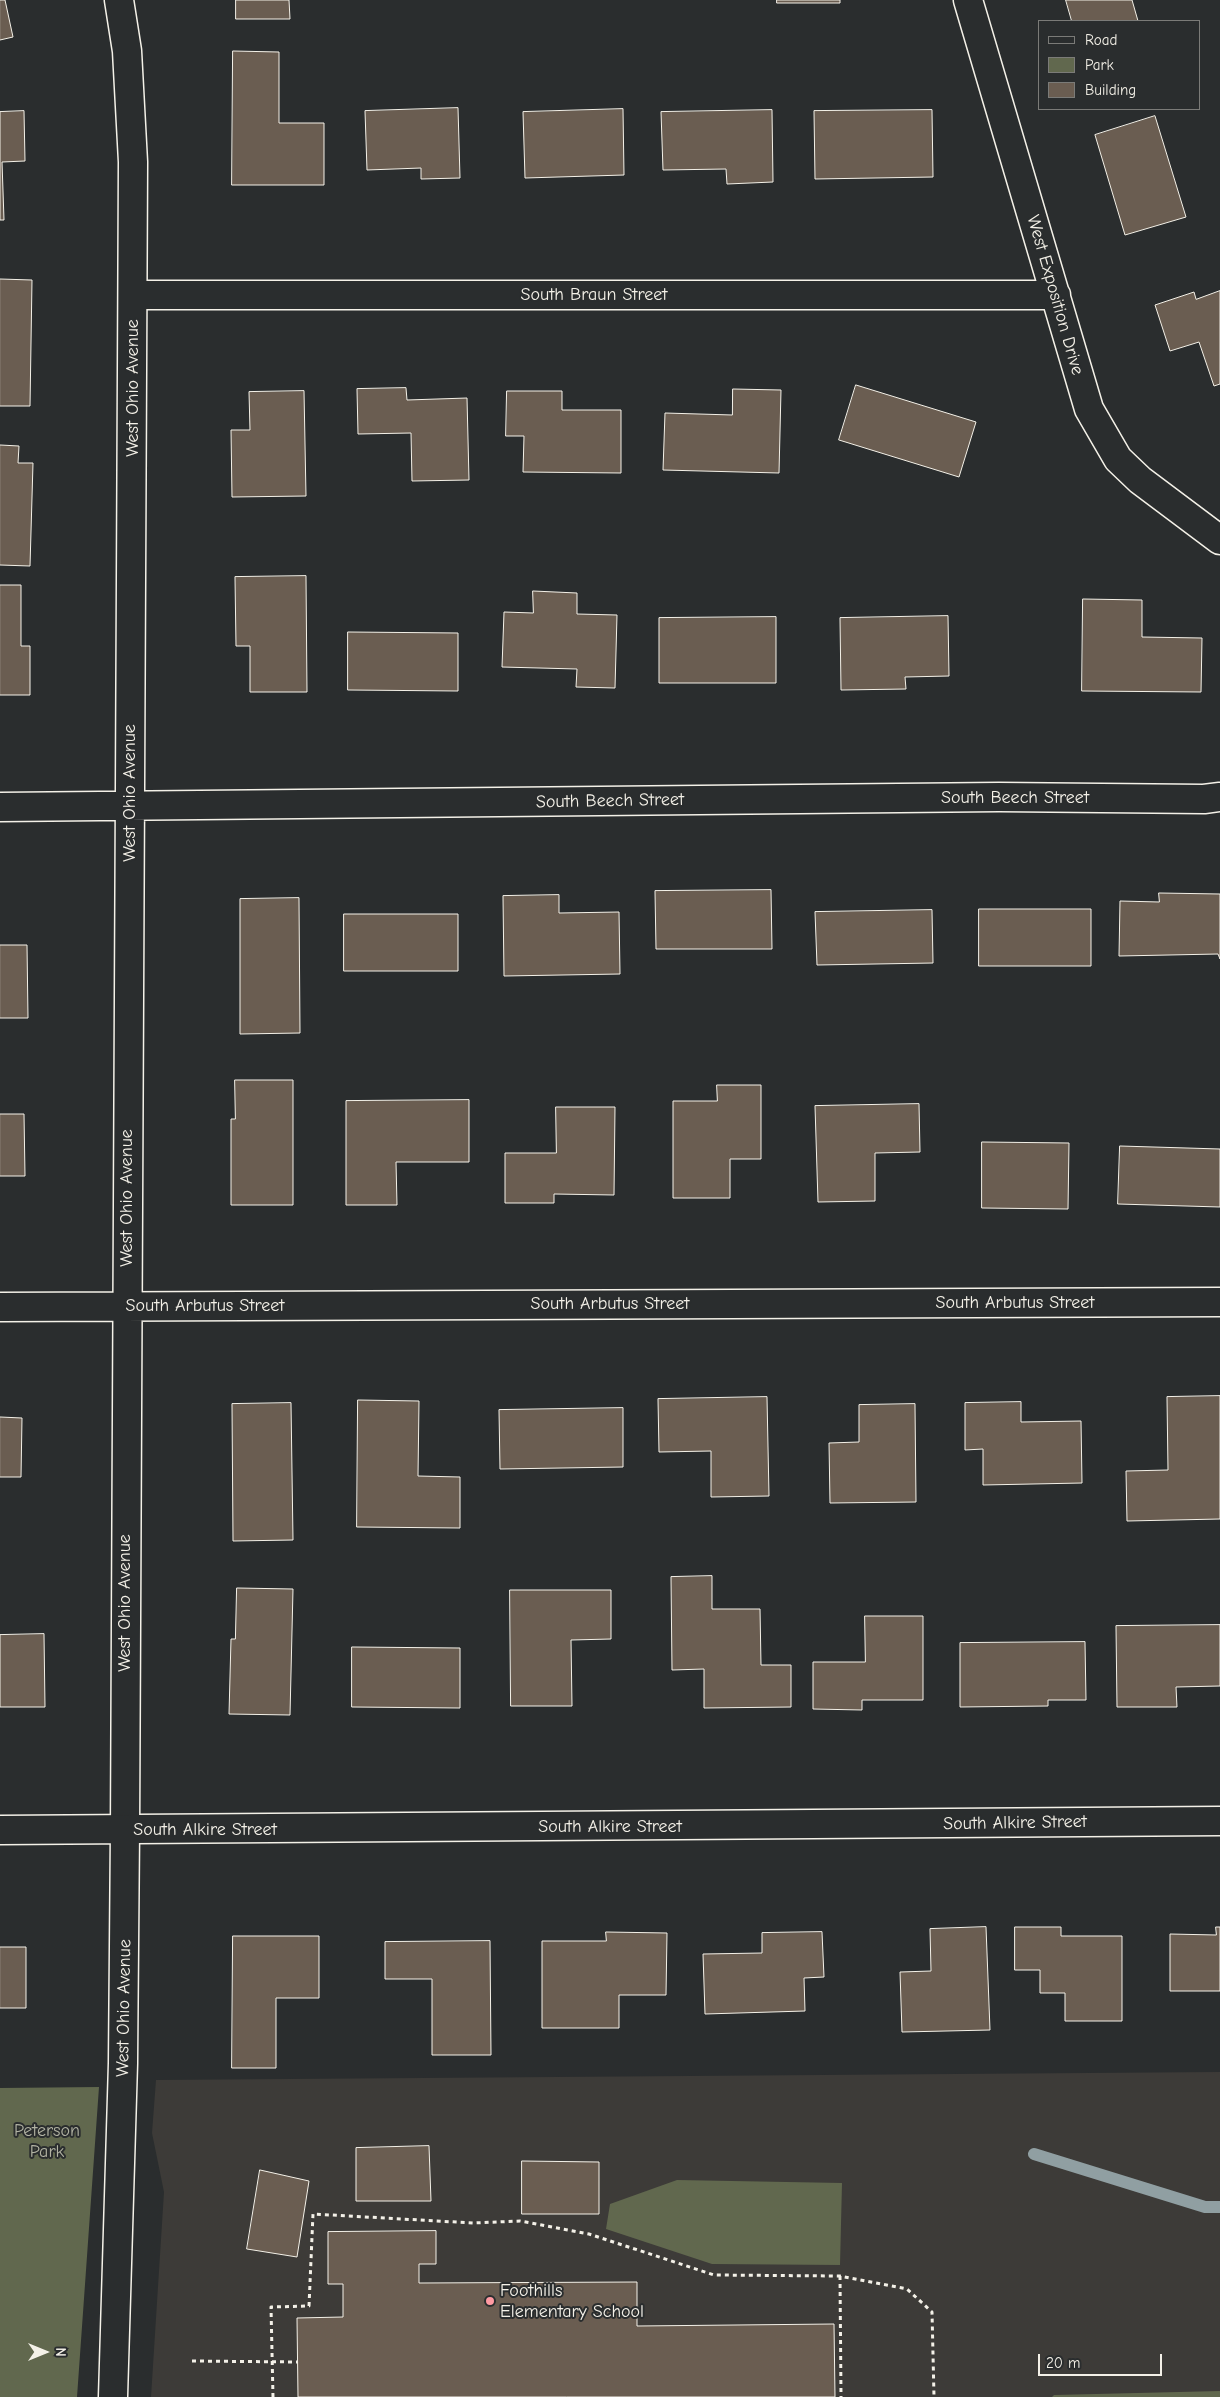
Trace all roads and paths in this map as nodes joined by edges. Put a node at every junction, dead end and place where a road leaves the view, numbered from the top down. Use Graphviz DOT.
graph roads {
  1 [pos="119,0"];
  2 [pos="968,0"];
  3 [pos="133,295"];
  4 [pos="1056,295"];
  5 [pos="1220,540"];
  6 [pos="1220,797"];
  7 [pos="130,806"];
  8 [pos="0,807"];
  9 [pos="1220,1302"];
  10 [pos="126,1306"];
  11 [pos="0,1307"];
  12 [pos="1220,1822"];
  13 [pos="0,1830"];
  14 [pos="125,1830"];
  15 [pos="840,2276"];
  16 [pos="192,2361"];
  17 [pos="272,2362"];
  18 [pos="298,2362"];
  19 [pos="113,2397"];
  20 [pos="273,2397"];
  21 [pos="841,2397"];
  22 [pos="934,2397"];
  1 -- 3 [label="street, West Ohio Avenue"];
  2 -- 4 [label="street, West Exposition Drive"];
  3 -- 4 [label="street, South Braun Street"];
  3 -- 7 [label="street, West Ohio Avenue"];
  4 -- 5 [label="street, West Exposition Drive"];
  6 -- 7 [label="street, South Beech Street"];
  7 -- 8 [label="street, South Beech Street"];
  7 -- 10 [label="street, West Ohio Avenue"];
  9 -- 10 [label="street, South Arbutus Street"];
  10 -- 11 [label="street, South Arbutus Street"];
  10 -- 14 [label="street, West Ohio Avenue"];
  12 -- 14 [label="street, South Alkire Street"];
  13 -- 14 [label="street, South Alkire Street"];
  14 -- 19 [label="street, West Ohio Avenue"];
  15 -- 17 [label="path"];
  15 -- 21 [label="path"];
  15 -- 22 [label="path"];
  16 -- 17 [label="path"];
  17 -- 18 [label="path"];
  17 -- 20 [label="path"];
}
